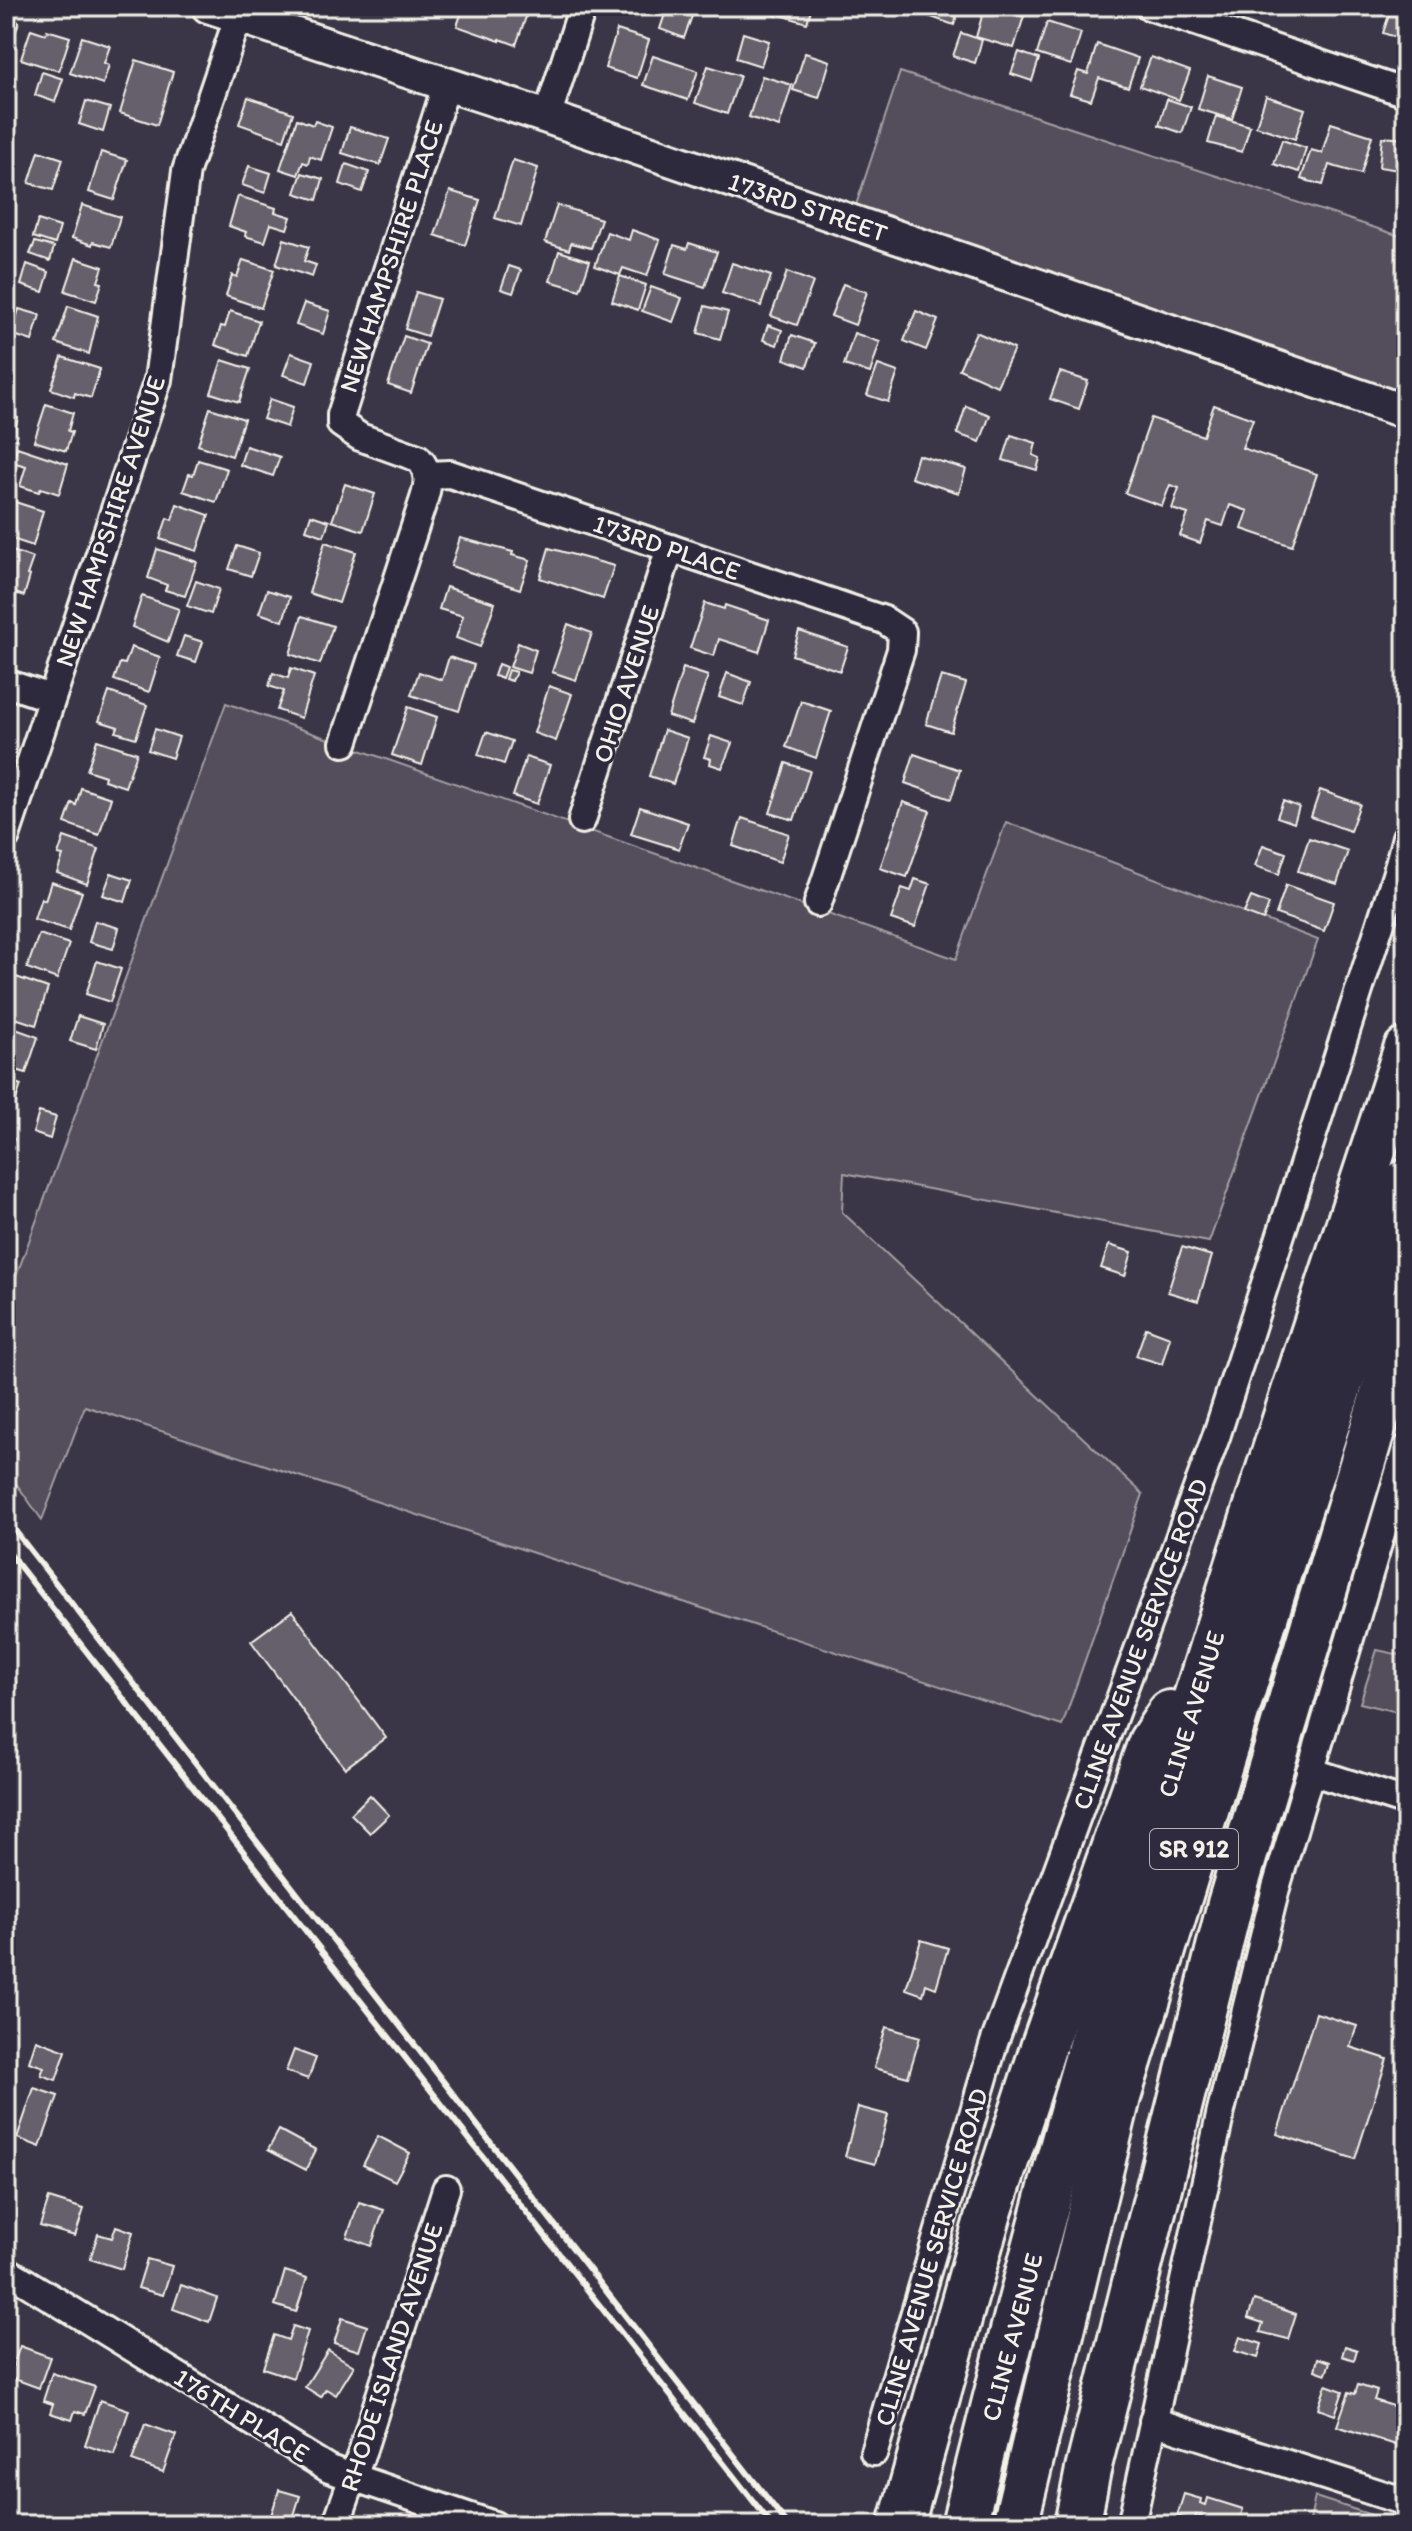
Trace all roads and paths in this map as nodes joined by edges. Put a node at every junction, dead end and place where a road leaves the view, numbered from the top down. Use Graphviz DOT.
graph roads {
  1 [pos="208,6"];
  2 [pos="583,6"];
  3 [pos="1149,6"];
  4 [pos="240,11"];
  5 [pos="1198,14"];
  6 [pos="446,86"];
  7 [pos="1406,93"];
  8 [pos="547,117"];
  9 [pos="1406,412"];
  10 [pos="428,475"];
  11 [pos="670,548"];
  12 [pos="6,683"];
  13 [pos="51,698"];
  14 [pos="344,743"];
  15 [pos="582,820"];
  16 [pos="6,836"];
  17 [pos="1406,837"];
  18 [pos="818,903"];
  19 [pos="1406,1050"];
  20 [pos="1406,1182"];
  21 [pos="1406,1310"];
  22 [pos="1406,1449"];
  23 [pos="1209,1655"];
  24 [pos="1310,1771"];
  25 [pos="1406,1802"];
  26 [pos="446,2189"];
  27 [pos="6,2270"];
  28 [pos="1153,2421"];
  29 [pos="874,2452"];
  30 [pos="351,2477"];
  31 [pos="1406,2502"];
  32 [pos="336,2525"];
  33 [pos="494,2525"];
  34 [pos="901,2525"];
  35 [pos="964,2525"];
  36 [pos="1015,2525"];
  37 [pos="1077,2525"];
  38 [pos="1131,2525"];
  1 -- 4 [label="street, 173RD STREET"];
  2 -- 8 [label="street"];
  3 -- 5 [label="street"];
  4 -- 6 [label="street, 173RD STREET"];
  4 -- 13 [label="street, NEW HAMPSHIRE AVENUE"];
  5 -- 7 [label="street"];
  6 -- 8 [label="street, 173RD STREET"];
  6 -- 10 [label="street, NEW HAMPSHIRE PLACE"];
  8 -- 9 [label="street, 173RD STREET"];
  10 -- 11 [label="street, 173RD PLACE"];
  10 -- 14 [label="street"];
  11 -- 15 [label="street, OHIO AVENUE"];
  11 -- 18 [label="street, 173RD PLACE"];
  12 -- 13 [label="street"];
  13 -- 16 [label="street, NEW HAMPSHIRE AVENUE"];
  17 -- 29 [label="street, CLINE AVENUE SERVICE ROAD"];
  19 -- 23 [label="highway, CLINE AVENUE / SR 912"];
  20 -- 36 [label="highway, CLINE AVENUE / SR 912"];
  21 -- 37 [label="highway"];
  22 -- 24 [label="street"];
  23 -- 34 [label="highway"];
  23 -- 35 [label="highway, CLINE AVENUE / SR 912"];
  24 -- 25 [label="street"];
  24 -- 28 [label="street"];
  26 -- 30 [label="street, RHODE ISLAND AVENUE"];
  27 -- 30 [label="street, 176TH PLACE"];
  28 -- 31 [label="street"];
  28 -- 38 [label="street"];
  30 -- 32 [label="street, RHODE ISLAND AVENUE"];
  30 -- 33 [label="street, 176TH PLACE"];
}
